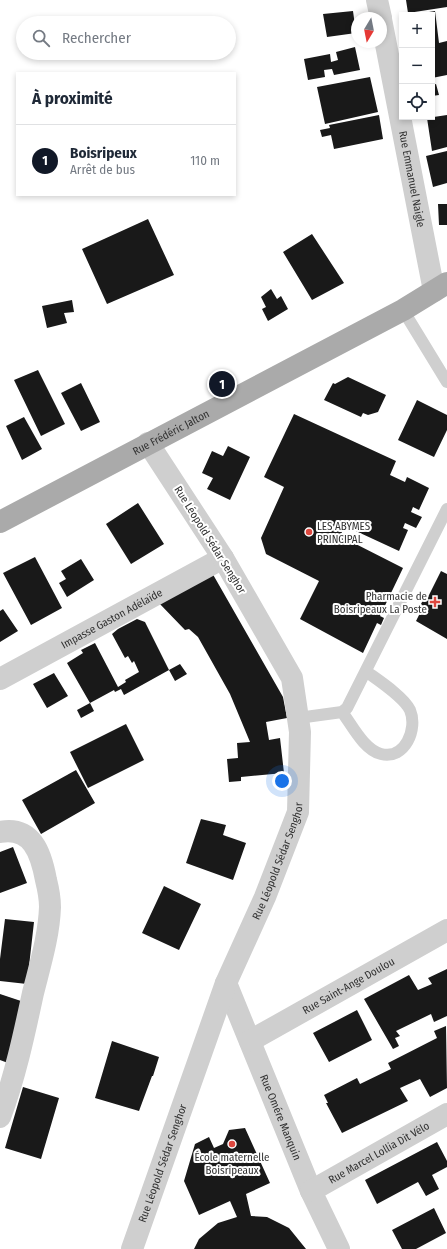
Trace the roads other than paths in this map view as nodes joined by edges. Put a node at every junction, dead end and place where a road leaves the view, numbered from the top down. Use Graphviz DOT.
graph roads {
  1 [pos="377,0"];
  2 [pos="380,12"];
  3 [pos="387,46"];
  4 [pos="441,287"];
  5 [pos="403,310"];
  6 [pos="447,382"];
  7 [pos="148,443"];
  8 [pos="447,509"];
  9 [pos="0,522"];
  10 [pos="223,558"];
  11 [pos="366,672"];
  12 [pos="0,680"];
  13 [pos="342,712"];
  14 [pos="298,718"];
  15 [pos="0,832"];
  16 [pos="447,930"];
  17 [pos="226,983"];
  18 [pos="250,1041"];
  19 [pos="447,1114"];
  20 [pos="0,1117"];
  21 [pos="311,1191"];
  22 [pos="132,1249"];
  23 [pos="339,1249"];
  1 -- 2 [label="street, Rue Emmanuel Naigle"];
  3 -- 4 [label="street, Rue Emmanuel Naigle"];
  4 -- 5 [label="main road, Rue Frédéric Jalton"];
  5 -- 6 [label="lane"];
  5 -- 7 [label="main road, Rue Frédéric Jalton"];
  7 -- 9 [label="main road, Rue Frédéric Jalton"];
  7 -- 10 [label="street, Rue Léopold Sédar Senghor"];
  8 -- 11 [label="lane"];
  10 -- 12 [label="street, Impasse Gaston Adélaïde"];
  10 -- 14 [label="street, Rue Léopold Sédar Senghor"];
  11 -- 13 [label="lane"];
  11 -- 13 [label="lane"];
  13 -- 14 [label="lane"];
  14 -- 17 [label="street, Rue Léopold Sédar Senghor"];
  15 -- 20 [label="street"];
  16 -- 18 [label="street, Rue Saint-Ange Doulou"];
  17 -- 18 [label="street, Rue Omére Manquin"];
  17 -- 22 [label="street, Rue Léopold Sédar Senghor"];
  18 -- 21 [label="street, Rue Omére Manquin"];
  19 -- 21 [label="street, Rue Marcel Lollia Dit Vélo"];
  21 -- 23 [label="street, Rue Omére Manquin"];
}
